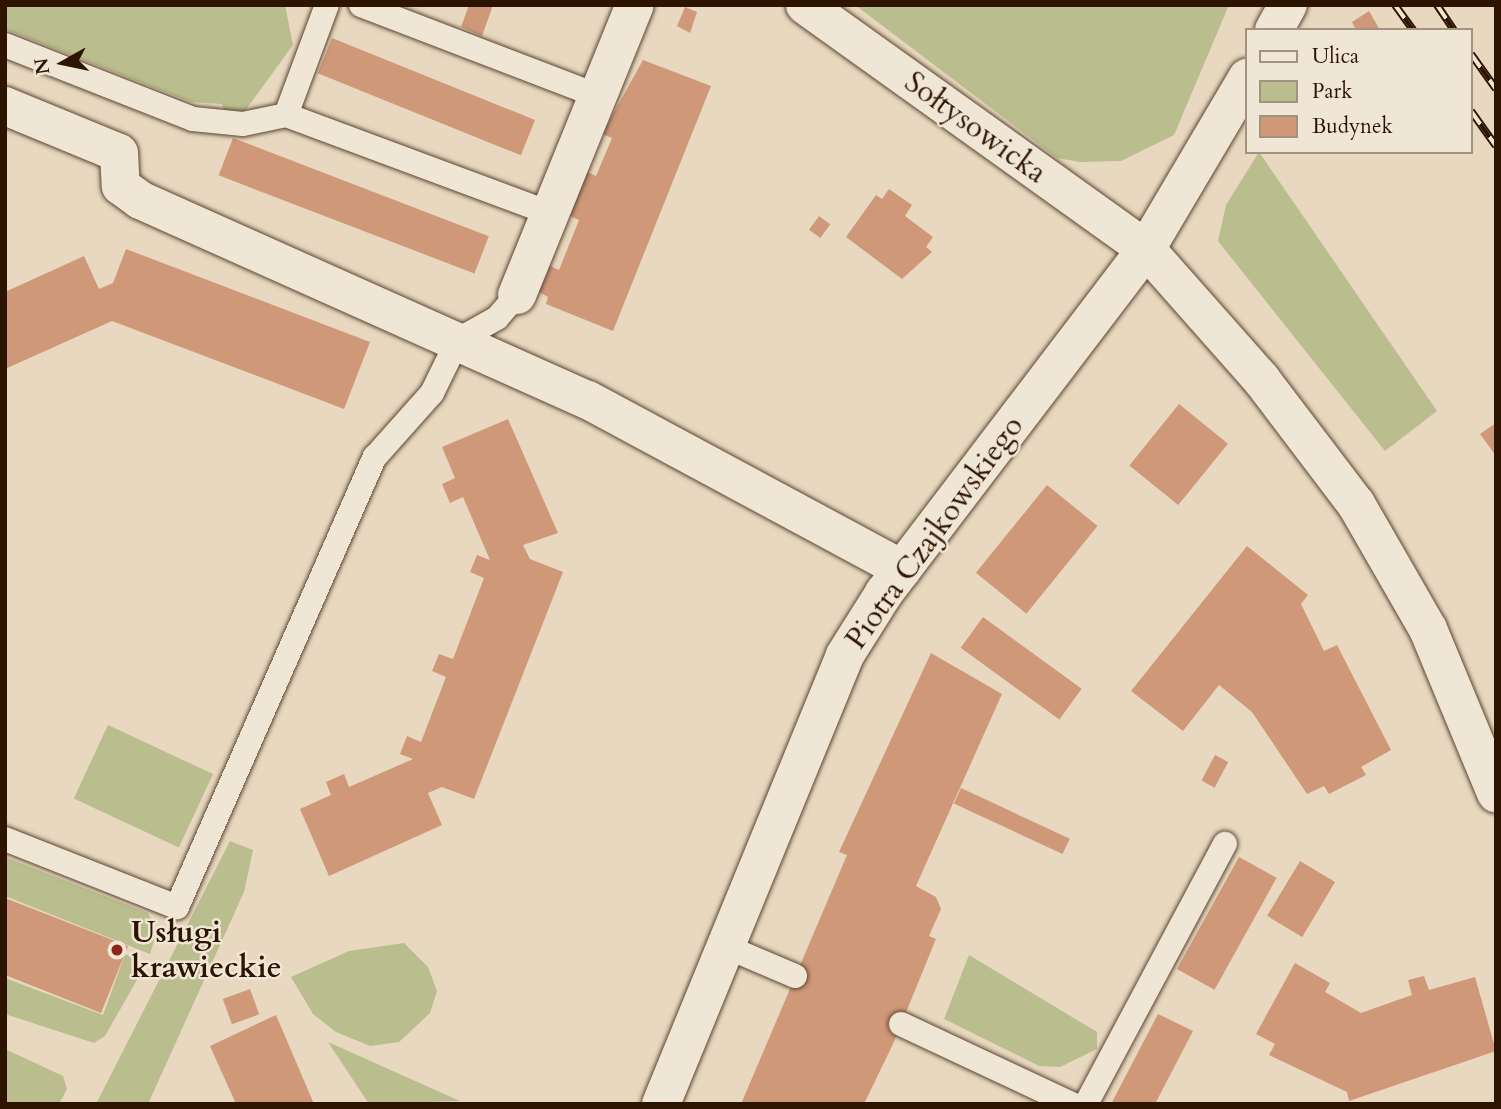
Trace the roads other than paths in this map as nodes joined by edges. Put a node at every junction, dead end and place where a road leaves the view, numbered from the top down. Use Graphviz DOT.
graph roads {
  1 [pos="327,5"];
  2 [pos="362,5"];
  3 [pos="635,5"];
  4 [pos="804,5"];
  5 [pos="1288,5"];
  6 [pos="1275,28"];
  7 [pos="5,45"];
  8 [pos="1246,80"];
  9 [pos="598,96"];
  10 [pos="5,106"];
  11 [pos="286,115"];
  12 [pos="550,213"];
  13 [pos="1146,249"];
  14 [pos="517,295"];
  15 [pos="458,340"];
  16 [pos="902,569"];
  17 [pos="1496,793"];
  18 [pos="5,839"];
  19 [pos="1225,844"];
  20 [pos="727,947"];
  21 [pos="795,976"];
  22 [pos="901,1024"];
  23 [pos="661,1104"];
  24 [pos="1072,1104"];
  25 [pos="1086,1104"];
  1 -- 11 [label="lane"];
  2 -- 9 [label="lane"];
  3 -- 9 [label="street"];
  4 -- 13 [label="street, Sołtysowicka"];
  5 -- 6 [label="street"];
  7 -- 11 [label="lane"];
  8 -- 13 [label="street, Piotra Czajkowskiego"];
  9 -- 12 [label="street"];
  10 -- 15 [label="street"];
  11 -- 12 [label="lane"];
  12 -- 14 [label="street"];
  13 -- 16 [label="street, Piotra Czajkowskiego"];
  13 -- 17 [label="street, Sołtysowicka"];
  14 -- 15 [label="lane"];
  15 -- 16 [label="street"];
  15 -- 18 [label="lane"];
  16 -- 20 [label="street, Piotra Czajkowskiego"];
  19 -- 25 [label="lane"];
  20 -- 21 [label="lane"];
  20 -- 23 [label="street, Piotra Czajkowskiego"];
  22 -- 24 [label="lane"];
}
